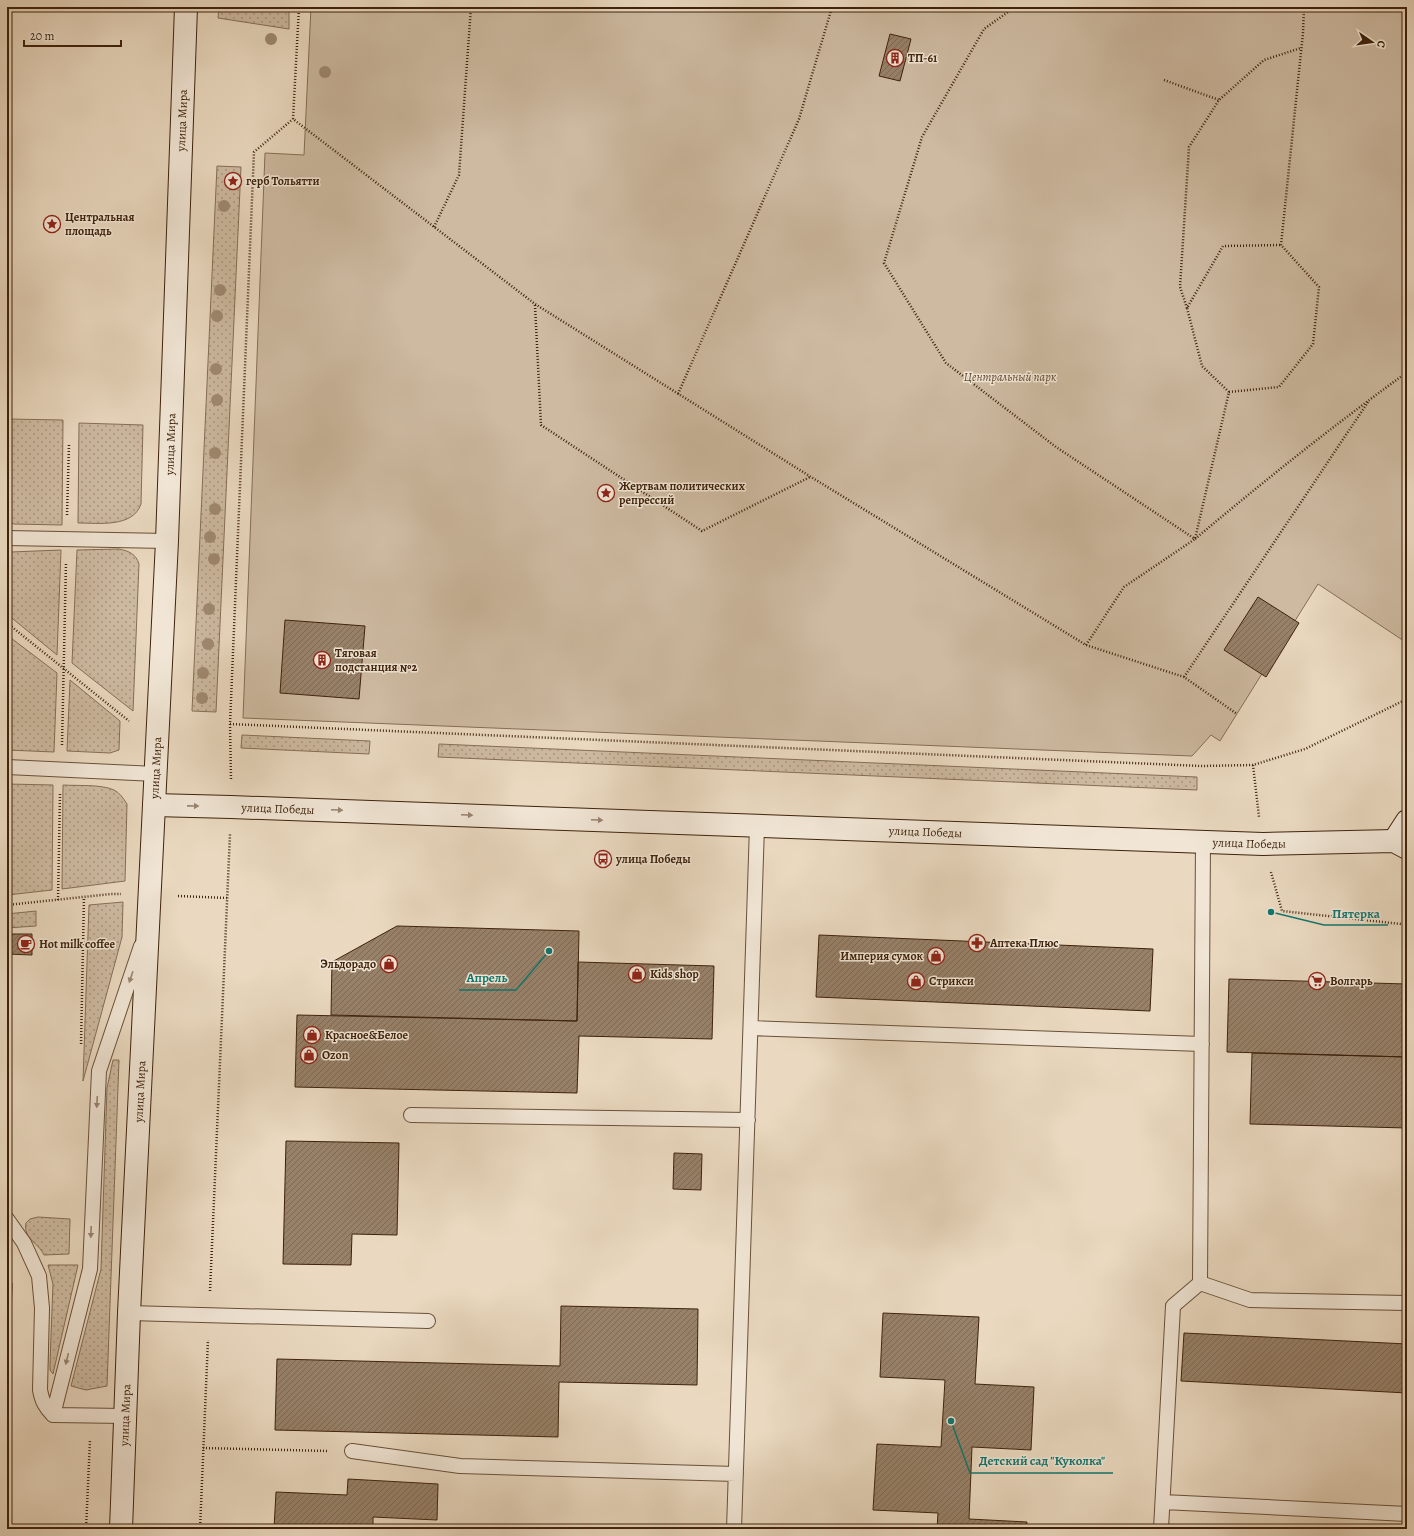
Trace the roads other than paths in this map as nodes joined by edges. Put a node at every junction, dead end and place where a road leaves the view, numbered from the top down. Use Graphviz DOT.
graph roads {
  1 [pos="186,7"];
  2 [pos="7,538"];
  3 [pos="167,541"];
  4 [pos="7,767"];
  5 [pos="156,774"];
  6 [pos="154,805"];
  7 [pos="1407,821"];
  8 [pos="757,826"];
  9 [pos="1203,842"];
  10 [pos="1401,845"];
  11 [pos="148,927"];
  12 [pos="751,1028"];
  13 [pos="1202,1044"];
  14 [pos="411,1115"];
  15 [pos="748,1120"];
  16 [pos="7,1219"];
  17 [pos="1200,1283"];
  18 [pos="1407,1304"];
  19 [pos="129,1313"];
  20 [pos="428,1321"];
  21 [pos="53,1415"];
  22 [pos="125,1416"];
  23 [pos="352,1451"];
  24 [pos="736,1474"];
  25 [pos="1163,1502"];
  26 [pos="1407,1514"];
  27 [pos="121,1529"];
  28 [pos="734,1529"];
  29 [pos="1161,1529"];
  1 -- 3 [label="main road, улица Мира"];
  2 -- 3 [label="lane"];
  3 -- 5 [label="main road, улица Мира"];
  4 -- 5 [label="lane"];
  5 -- 6 [label="main road, улица Мира"];
  6 -- 8 [label="main road, улица Победы, one-way"];
  6 -- 11 [label="main road, улица Мира"];
  7 -- 10 [label="main road"];
  8 -- 9 [label="main road, улица Победы"];
  8 -- 12 [label="lane"];
  9 -- 10 [label="main road, улица Победы"];
  9 -- 13 [label="lane"];
  11 -- 19 [label="main road, улица Мира"];
  11 -- 21 [label="lane, one-way"];
  12 -- 13 [label="lane"];
  12 -- 15 [label="lane"];
  13 -- 17 [label="lane"];
  14 -- 15 [label="lane"];
  15 -- 24 [label="lane"];
  16 -- 21 [label="lane"];
  17 -- 18 [label="lane"];
  17 -- 25 [label="lane"];
  19 -- 20 [label="lane"];
  19 -- 22 [label="main road, улица Мира"];
  21 -- 22 [label="lane"];
  22 -- 27 [label="main road, улица Мира"];
  23 -- 24 [label="lane"];
  24 -- 28 [label="lane"];
  25 -- 26 [label="lane"];
  25 -- 29 [label="lane"];
}
